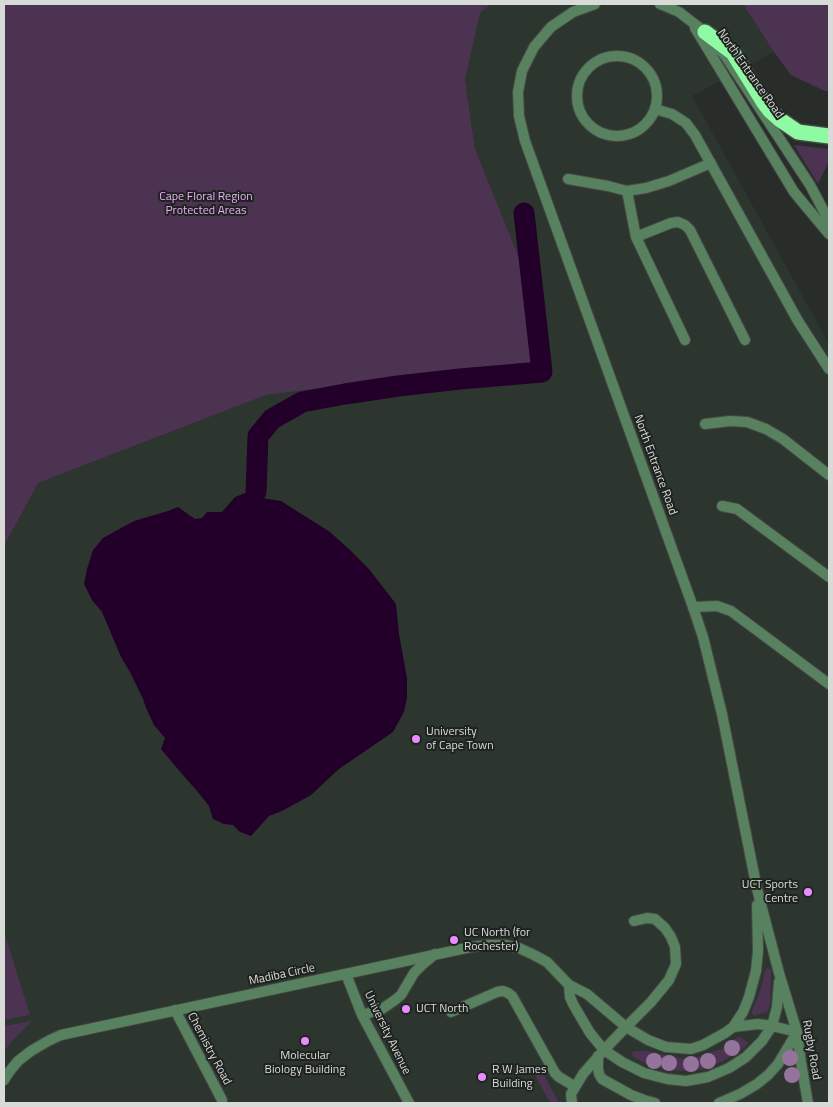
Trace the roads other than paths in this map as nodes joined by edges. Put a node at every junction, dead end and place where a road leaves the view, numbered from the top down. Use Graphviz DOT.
graph roads {
  1 [pos="595,4"];
  2 [pos="660,4"];
  3 [pos="692,23"];
  4 [pos="705,32"];
  5 [pos="655,109"];
  6 [pos="829,136"];
  7 [pos="712,163"];
  8 [pos="568,179"];
  9 [pos="627,191"];
  10 [pos="829,221"];
  11 [pos="829,234"];
  12 [pos="636,238"];
  13 [pos="685,340"];
  14 [pos="745,340"];
  15 [pos="829,369"];
  16 [pos="704,424"];
  17 [pos="829,475"];
  18 [pos="722,506"];
  19 [pos="829,577"];
  20 [pos="694,607"];
  21 [pos="829,684"];
  22 [pos="757,889"];
  23 [pos="634,921"];
  24 [pos="435,954"];
  25 [pos="779,973"];
  26 [pos="346,974"];
  27 [pos="569,985"];
  28 [pos="174,1010"];
  29 [pos="451,1012"];
  30 [pos="362,1015"];
  31 [pos="772,1026"];
  32 [pos="626,1027"];
  33 [pos="733,1027"];
  34 [pos="797,1032"];
  35 [pos="601,1053"];
  36 [pos="4,1080"];
  37 [pos="574,1086"];
  38 [pos="222,1100"];
  39 [pos="408,1103"];
  40 [pos="572,1103"];
  41 [pos="655,1103"];
  42 [pos="719,1103"];
  43 [pos="808,1103"];
  1 -- 20 [label="street, North Entrance Road"];
  2 -- 3 [label="street, North Entrance Road"];
  3 -- 4 [label="street, North Entrance Road"];
  3 -- 11 [label="street, North Entrance Road"];
  4 -- 6 [label="highway"];
  4 -- 10 [label="street, North Entrance Road"];
  5 -- 5 [label="street"];
  5 -- 7 [label="street"];
  7 -- 9 [label="street"];
  7 -- 15 [label="street"];
  8 -- 9 [label="street"];
  9 -- 12 [label="street"];
  12 -- 13 [label="street"];
  12 -- 14 [label="street"];
  16 -- 17 [label="street"];
  18 -- 19 [label="street"];
  20 -- 21 [label="street"];
  20 -- 22 [label="street, North Entrance Road"];
  22 -- 25 [label="street, North Entrance Road"];
  22 -- 33 [label="street, Madiba Circle"];
  23 -- 32 [label="street"];
  24 -- 26 [label="street, Madiba Circle"];
  24 -- 27 [label="street, Madiba Circle"];
  24 -- 30 [label="street"];
  25 -- 31 [label="street, Madiba Circle"];
  25 -- 34 [label="street, Rugby Road"];
  26 -- 28 [label="street, Madiba Circle"];
  26 -- 30 [label="street, University Avenue"];
  27 -- 32 [label="street, Madiba Circle"];
  27 -- 35 [label="street, Madiba Circle"];
  28 -- 36 [label="street, Madiba Circle"];
  28 -- 38 [label="street, Chemistry Road"];
  29 -- 37 [label="street"];
  30 -- 39 [label="street, University Avenue"];
  31 -- 33 [label="street, Madiba Circle"];
  31 -- 34 [label="street, Madiba Circle"];
  31 -- 35 [label="street, Madiba Circle"];
  32 -- 33 [label="street, Madiba Circle"];
  32 -- 35 [label="street"];
  34 -- 42 [label="street"];
  34 -- 43 [label="street, Rugby Road"];
  35 -- 37 [label="street"];
  35 -- 41 [label="street"];
  37 -- 40 [label="street"];
}
